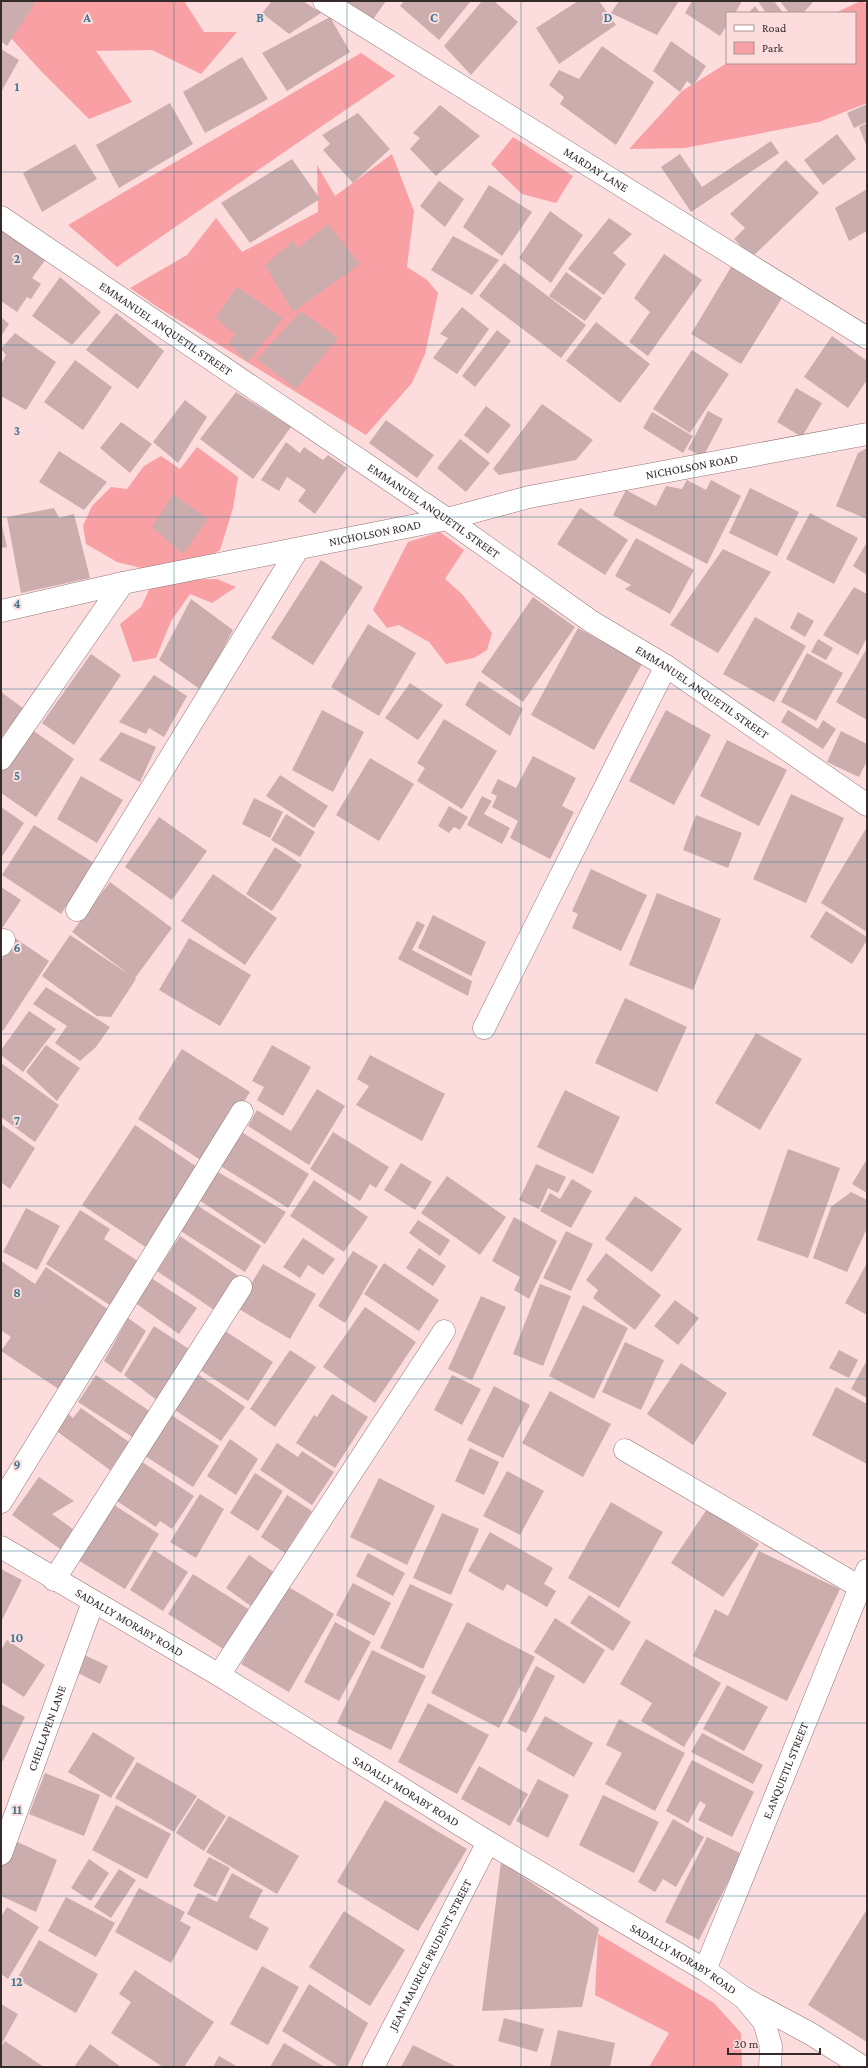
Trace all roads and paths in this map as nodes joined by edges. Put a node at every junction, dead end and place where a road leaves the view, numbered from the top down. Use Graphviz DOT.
graph roads {
  1 [pos="324,1"];
  2 [pos="1,217"];
  3 [pos="867,338"];
  4 [pos="867,434"];
  5 [pos="447,519"];
  6 [pos="298,549"];
  7 [pos="123,584"];
  8 [pos="1,611"];
  9 [pos="666,666"];
  10 [pos="1,759"];
  11 [pos="867,805"];
  12 [pos="77,910"];
  13 [pos="484,1028"];
  14 [pos="242,1112"];
  15 [pos="241,1287"];
  16 [pos="444,1331"];
  17 [pos="625,1450"];
  18 [pos="1,1502"];
  19 [pos="1,1547"];
  20 [pos="864,1579"];
  21 [pos="54,1580"];
  22 [pos="93,1602"];
  23 [pos="219,1674"];
  24 [pos="488,1842"];
  25 [pos="1,1854"];
  26 [pos="705,1970"];
  27 [pos="744,1998"];
  28 [pos="373,2067"];
  29 [pos="770,2067"];
  30 [pos="863,2067"];
  1 -- 3 [label="street, MARDAY LANE"];
  2 -- 5 [label="street, EMMANUEL ANQUETIL STREET"];
  4 -- 5 [label="street, NICHOLSON ROAD"];
  5 -- 6 [label="street, NICHOLSON ROAD"];
  5 -- 9 [label="street, EMMANUEL ANQUETIL STREET"];
  6 -- 7 [label="street, NICHOLSON ROAD"];
  6 -- 12 [label="street"];
  7 -- 8 [label="street, NICHOLSON ROAD"];
  7 -- 10 [label="street"];
  9 -- 11 [label="street, EMMANUEL ANQUETIL STREET"];
  9 -- 13 [label="street"];
  14 -- 18 [label="street"];
  15 -- 21 [label="street"];
  16 -- 23 [label="street"];
  17 -- 20 [label="street"];
  19 -- 21 [label="street, SADALLY MORABY ROAD"];
  20 -- 26 [label="street, E.ANQUETIL STREET"];
  21 -- 22 [label="street, SADALLY MORABY ROAD"];
  22 -- 23 [label="street, SADALLY MORABY ROAD"];
  22 -- 25 [label="street, CHELLAPEN LANE"];
  23 -- 24 [label="street, SADALLY MORABY ROAD"];
  24 -- 26 [label="street, SADALLY MORABY ROAD"];
  24 -- 28 [label="street, JEAN MAURICE PRUDENT STREET"];
  26 -- 27 [label="street, SADALLY MORABY ROAD"];
  27 -- 29 [label="street, SADALLY MORABY ROAD"];
  27 -- 30 [label="street"];
}
